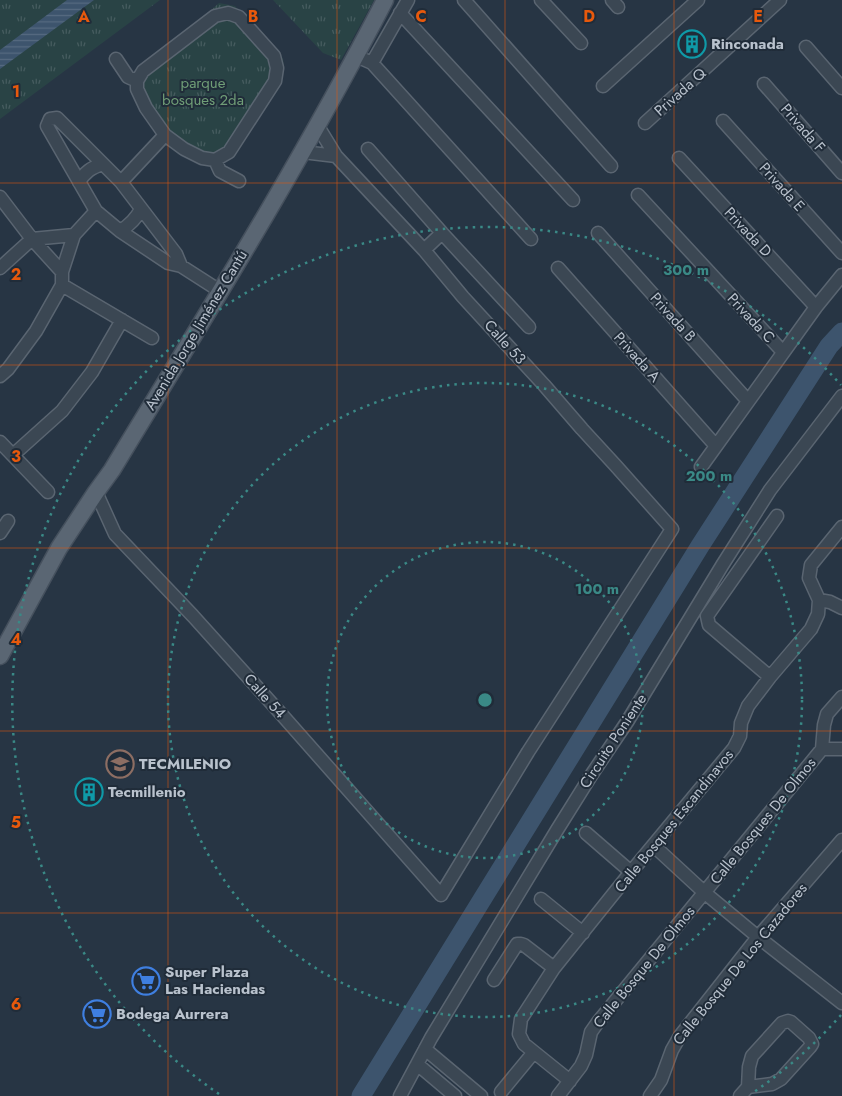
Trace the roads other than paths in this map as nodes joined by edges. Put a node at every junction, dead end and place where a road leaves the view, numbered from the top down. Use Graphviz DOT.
graph roads {
  1 [pos="385,0"];
  2 [pos="408,0"];
  3 [pos="464,0"];
  4 [pos="540,0"];
  5 [pos="698,0"];
  6 [pos="780,0"];
  7 [pos="400,13"];
  8 [pos="581,44"];
  9 [pos="806,47"];
  10 [pos="356,56"];
  11 [pos="116,59"];
  12 [pos="372,64"];
  13 [pos="138,81"];
  14 [pos="764,84"];
  15 [pos="603,86"];
  16 [pos="842,88"];
  17 [pos="723,121"];
  18 [pos="645,123"];
  19 [pos="317,125"];
  20 [pos="165,135"];
  21 [pos="368,150"];
  22 [pos="303,152"];
  23 [pos="336,156"];
  24 [pos="680,158"];
  25 [pos="214,160"];
  26 [pos="102,164"];
  27 [pos="611,166"];
  28 [pos="842,173"];
  29 [pos="79,182"];
  30 [pos="122,182"];
  31 [pos="239,182"];
  32 [pos="638,195"];
  33 [pos="0,197"];
  34 [pos="573,200"];
  35 [pos="141,209"];
  36 [pos="96,211"];
  37 [pos="120,231"];
  38 [pos="442,232"];
  39 [pos="598,233"];
  40 [pos="74,235"];
  41 [pos="531,239"];
  42 [pos="32,240"];
  43 [pos="424,250"];
  44 [pos="842,253"];
  45 [pos="181,266"];
  46 [pos="0,268"];
  47 [pos="558,268"];
  48 [pos="842,275"];
  49 [pos="62,278"];
  50 [pos="220,291"];
  51 [pos="816,307"];
  52 [pos="122,320"];
  53 [pos="529,327"];
  54 [pos="152,338"];
  55 [pos="783,352"];
  56 [pos="0,376"];
  57 [pos="842,396"];
  58 [pos="748,401"];
  59 [pos="0,442"];
  60 [pos="716,446"];
  61 [pos="13,455"];
  62 [pos="701,467"];
  63 [pos="48,492"];
  64 [pos="96,492"];
  65 [pos="777,516"];
  66 [pos="8,521"];
  67 [pos="842,527"];
  68 [pos="0,533"];
  69 [pos="819,600"];
  70 [pos="842,608"];
  71 [pos="2,647"];
  72 [pos="770,677"];
  73 [pos="842,697"];
  74 [pos="822,749"];
  75 [pos="842,749"];
  76 [pos="586,833"];
  77 [pos="842,840"];
  78 [pos="654,846"];
  79 [pos="631,872"];
  80 [pos="705,892"];
  81 [pos="441,896"];
  82 [pos="541,899"];
  83 [pos="583,933"];
  84 [pos="758,937"];
  85 [pos="554,968"];
  86 [pos="494,980"];
  87 [pos="842,1003"];
  88 [pos="425,1049"];
  89 [pos="534,1052"];
  90 [pos="417,1064"];
  91 [pos="570,1081"];
  92 [pos="744,1091"];
  93 [pos="501,1092"];
  94 [pos="400,1096"];
  95 [pos="455,1096"];
  96 [pos="481,1096"];
  97 [pos="558,1096"];
  98 [pos="650,1096"];
  1 -- 10 [label="main road, Avenida Jorge Jiménez Cantú"];
  2 -- 7 [label="street"];
  3 -- 27 [label="street"];
  4 -- 8 [label="street"];
  5 -- 15 [label="street"];
  6 -- 18 [label="street, Privada Q"];
  7 -- 12 [label="street"];
  7 -- 34 [label="street"];
  9 -- 16 [label="street"];
  10 -- 12 [label="street"];
  10 -- 19 [label="main road, Avenida Jorge Jiménez Cantú"];
  11 -- 13 [label="street"];
  12 -- 41 [label="street"];
  13 -- 20 [label="street"];
  13 -- 25 [label="street"];
  14 -- 28 [label="street, Privada F"];
  17 -- 44 [label="street, Privada E"];
  19 -- 22 [label="main road, Avenida Jorge Jiménez Cantú"];
  19 -- 23 [label="street, Calle 53"];
  20 -- 25 [label="street"];
  20 -- 30 [label="street"];
  21 -- 38 [label="street"];
  22 -- 23 [label="street"];
  22 -- 50 [label="main road, Avenida Jorge Jiménez Cantú"];
  23 -- 43 [label="street, Calle 53"];
  24 -- 51 [label="street, Privada D"];
  25 -- 31 [label="street"];
  26 -- 29 [label="street"];
  26 -- 29 [label="street"];
  26 -- 30 [label="street"];
  29 -- 36 [label="street"];
  30 -- 35 [label="street"];
  32 -- 55 [label="street, Privada C"];
  33 -- 42 [label="street"];
  35 -- 37 [label="street"];
  35 -- 45 [label="street"];
  36 -- 37 [label="street"];
  36 -- 40 [label="street"];
  37 -- 45 [label="street"];
  38 -- 43 [label="street"];
  38 -- 53 [label="street"];
  39 -- 58 [label="street, Privada B"];
  40 -- 42 [label="street"];
  40 -- 49 [label="street"];
  42 -- 46 [label="street"];
  42 -- 49 [label="street"];
  43 -- 81 [label="street, Calle 53"];
  45 -- 50 [label="street"];
  47 -- 60 [label="street, Privada A"];
  48 -- 51 [label="street"];
  49 -- 52 [label="street"];
  49 -- 56 [label="street"];
  50 -- 64 [label="main road, Avenida Jorge Jiménez Cantú"];
  51 -- 55 [label="street"];
  52 -- 54 [label="street"];
  52 -- 61 [label="street"];
  55 -- 58 [label="street"];
  57 -- 88 [label="street, Circuito Poniente"];
  58 -- 60 [label="street"];
  59 -- 61 [label="street"];
  60 -- 62 [label="street"];
  61 -- 63 [label="street"];
  64 -- 71 [label="main road, Avenida Jorge Jiménez Cantú"];
  64 -- 81 [label="street, Calle 54"];
  65 -- 72 [label="street"];
  66 -- 68 [label="street"];
  67 -- 69 [label="street"];
  69 -- 70 [label="street"];
  69 -- 72 [label="street, Calle Bosques Escandinavos"];
  72 -- 78 [label="street, Calle Bosques Escandinavos"];
  73 -- 74 [label="street, Calle Bosques De Olmos"];
  74 -- 75 [label="street, Calle Bosques De Olmos"];
  74 -- 80 [label="street, Calle Bosques De Olmos"];
  76 -- 79 [label="street"];
  77 -- 84 [label="street, Calle Bosque De Los Cazadores"];
  78 -- 79 [label="street, Calle Bosques Escandinavos"];
  78 -- 80 [label="street"];
  79 -- 83 [label="street, Calle Bosques Escandinavos"];
  80 -- 84 [label="street"];
  80 -- 91 [label="street, Calle Bosque De Olmos"];
  82 -- 83 [label="street"];
  83 -- 85 [label="street, Calle Bosques Escandinavos"];
  84 -- 87 [label="street"];
  84 -- 98 [label="street, Calle Bosque De Los Cazadores"];
  85 -- 86 [label="street"];
  85 -- 89 [label="street, Calle Bosques Escandinavos"];
  88 -- 90 [label="street, Circuito Poniente"];
  88 -- 96 [label="street"];
  89 -- 91 [label="street"];
  89 -- 93 [label="street"];
  90 -- 94 [label="street, Circuito Poniente"];
  90 -- 95 [label="street"];
  91 -- 97 [label="street, Calle Bosque De Olmos"];
  92 -- 92 [label="street"];
}
